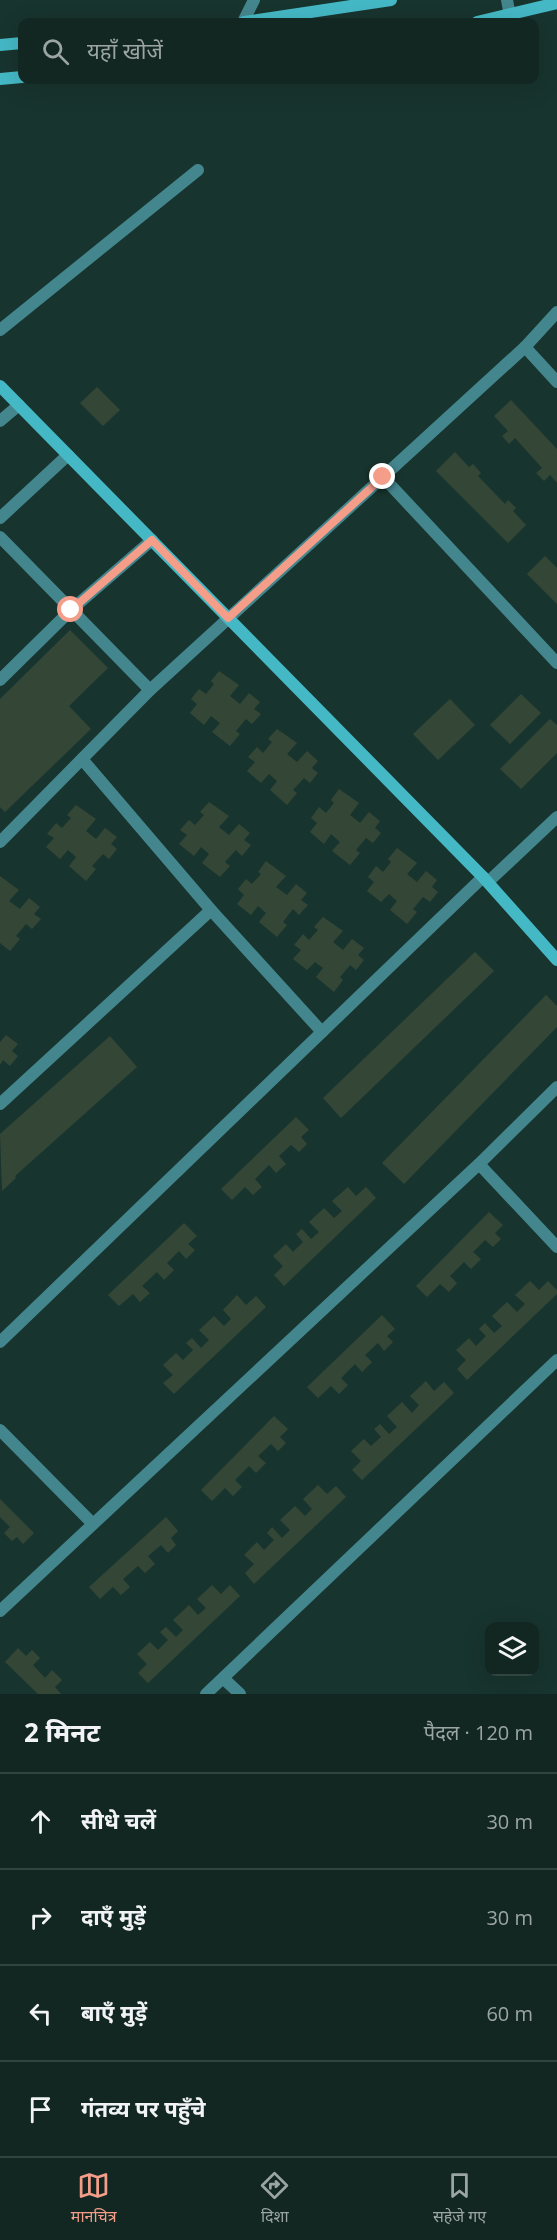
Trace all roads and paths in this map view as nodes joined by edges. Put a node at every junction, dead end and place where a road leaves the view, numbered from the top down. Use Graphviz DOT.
graph roads {
  1 [pos="254,0"];
  2 [pos="391,0"];
  3 [pos="507,0"];
  4 [pos="557,3"];
  5 [pos="510,16"];
  6 [pos="246,18"];
  7 [pos="271,18"];
  8 [pos="499,18"];
  9 [pos="18,43"];
  10 [pos="0,45"];
  11 [pos="18,77"];
  12 [pos="0,79"];
  13 [pos="198,170"];
  14 [pos="557,312"];
  15 [pos="0,330"];
  16 [pos="525,348"];
  17 [pos="557,382"];
  18 [pos="0,386"];
  19 [pos="19,405"];
  20 [pos="0,421"];
  21 [pos="68,455"];
  22 [pos="383,477"];
  23 [pos="0,518"];
  24 [pos="0,537"];
  25 [pos="152,540"];
  26 [pos="71,610"];
  27 [pos="228,618"];
  28 [pos="557,663"];
  29 [pos="0,680"];
  30 [pos="150,690"];
  31 [pos="82,759"];
  32 [pos="557,817"];
  33 [pos="0,842"];
  34 [pos="486,880"];
  35 [pos="211,910"];
  36 [pos="557,960"];
  37 [pos="322,1032"];
  38 [pos="557,1087"];
  39 [pos="0,1104"];
  40 [pos="479,1164"];
  41 [pos="557,1247"];
  42 [pos="0,1342"];
  43 [pos="557,1360"];
  44 [pos="0,1430"];
  45 [pos="93,1524"];
  46 [pos="0,1611"];
  47 [pos="224,1678"];
  48 [pos="206,1694"];
  49 [pos="240,1694"];
  1 -- 6 [label="street"];
  2 -- 7 [label="main road"];
  3 -- 5 [label="street"];
  4 -- 5 [label="main road"];
  5 -- 8 [label="main road"];
  9 -- 10 [label="main road"];
  11 -- 12 [label="main road"];
  13 -- 15 [label="street"];
  14 -- 16 [label="street"];
  16 -- 17 [label="street"];
  16 -- 22 [label="street"];
  18 -- 19 [label="main road"];
  19 -- 20 [label="street"];
  19 -- 21 [label="main road"];
  21 -- 23 [label="street"];
  21 -- 25 [label="main road"];
  22 -- 27 [label="street"];
  22 -- 28 [label="street"];
  24 -- 26 [label="street"];
  25 -- 26 [label="street"];
  25 -- 27 [label="main road"];
  26 -- 29 [label="street"];
  26 -- 30 [label="street"];
  27 -- 30 [label="street"];
  27 -- 34 [label="main road"];
  30 -- 31 [label="street"];
  31 -- 33 [label="street"];
  31 -- 35 [label="street"];
  32 -- 34 [label="street"];
  34 -- 36 [label="main road"];
  34 -- 37 [label="street"];
  35 -- 37 [label="street"];
  35 -- 39 [label="street"];
  37 -- 42 [label="street"];
  38 -- 40 [label="street"];
  40 -- 41 [label="street"];
  40 -- 45 [label="street"];
  43 -- 47 [label="street"];
  44 -- 45 [label="street"];
  45 -- 46 [label="street"];
  47 -- 48 [label="street"];
  47 -- 49 [label="street"];
}
